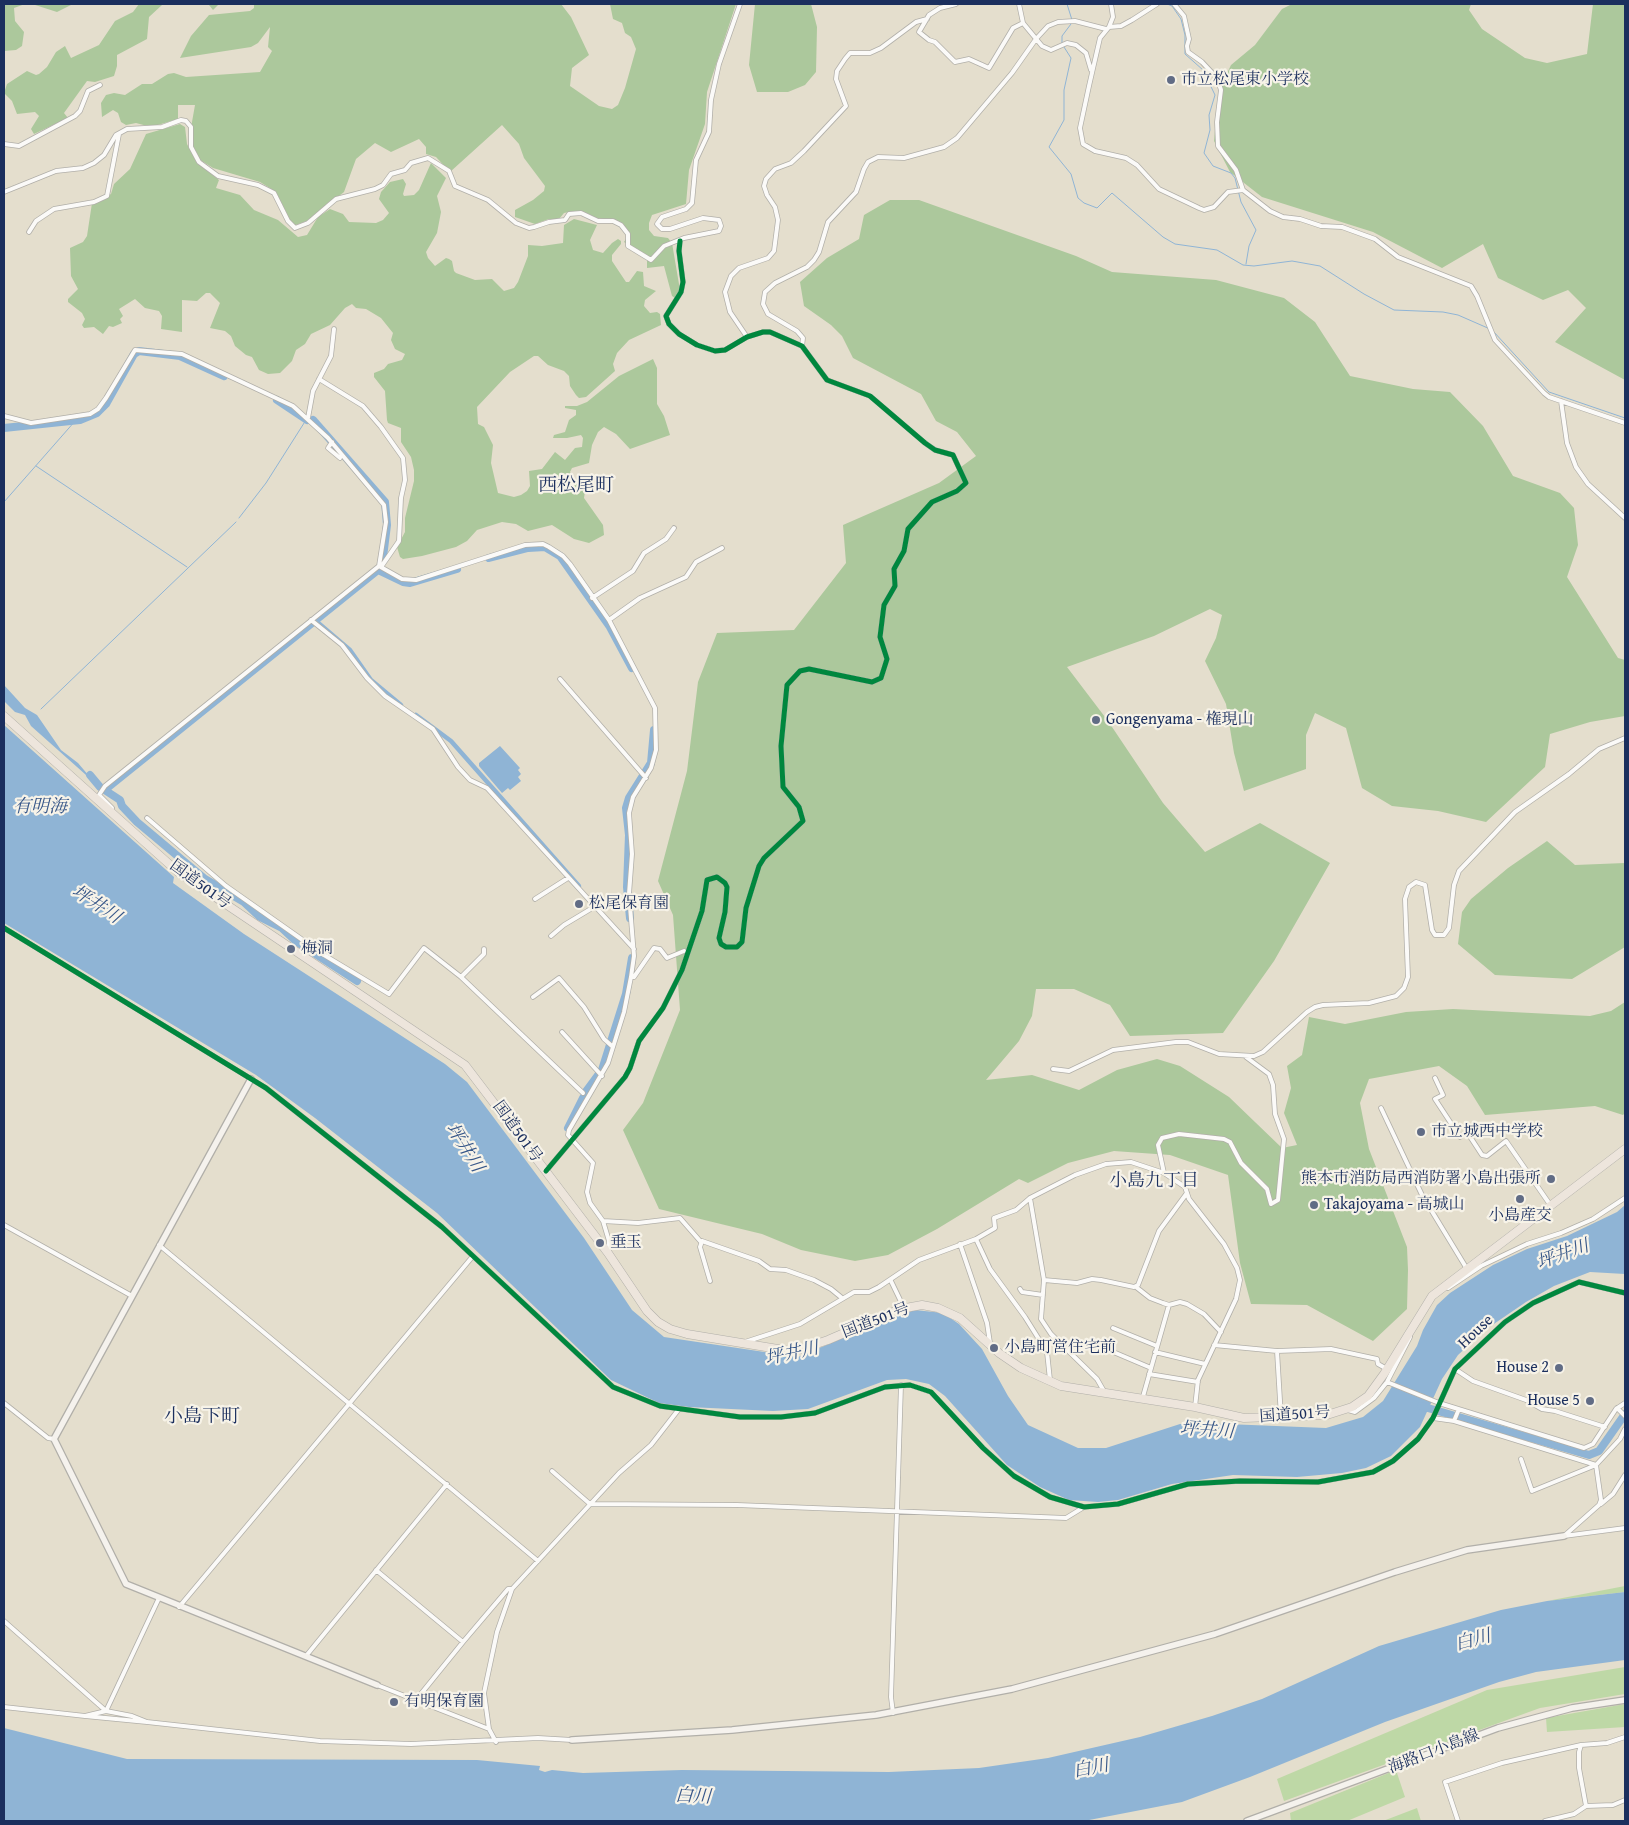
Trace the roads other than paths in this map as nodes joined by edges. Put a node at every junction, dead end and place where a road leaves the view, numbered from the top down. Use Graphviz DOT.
graph roads {
  1 [pos="740,4"];
  2 [pos="956,4"];
  3 [pos="1019,4"];
  4 [pos="1111,4"];
  5 [pos="1157,4"];
  6 [pos="1174,4"];
  7 [pos="926,19"];
  8 [pos="1023,23"];
  9 [pos="1108,28"];
  10 [pos="1036,39"];
  11 [pos="1092,72"];
  12 [pos="100,85"];
  13 [pos="119,134"];
  14 [pos="4,144"];
  15 [pos="1243,190"];
  16 [pos="4,192"];
  17 [pos="30,232"];
  18 [pos="680,242"];
  19 [pos="334,328"];
  20 [pos="747,337"];
  21 [pos="802,346"];
  22 [pos="319,379"];
  23 [pos="1561,400"];
  24 [pos="4,416"];
  25 [pos="308,418"];
  26 [pos="1625,423"];
  27 [pos="332,442"];
  28 [pos="340,458"];
  29 [pos="1625,518"];
  30 [pos="674,528"];
  31 [pos="722,548"];
  32 [pos="380,567"];
  33 [pos="592,598"];
  34 [pos="608,620"];
  35 [pos="313,621"];
  36 [pos="560,679"];
  37 [pos="4,716"];
  38 [pos="1625,738"];
  39 [pos="645,777"];
  40 [pos="113,816"];
  41 [pos="147,818"];
  42 [pos="568,878"];
  43 [pos="535,899"];
  44 [pos="594,907"];
  45 [pos="4,928"];
  46 [pos="551,936"];
  47 [pos="484,949"];
  48 [pos="634,949"];
  49 [pos="684,951"];
  50 [pos="462,976"];
  51 [pos="631,977"];
  52 [pos="533,997"];
  53 [pos="562,1032"];
  54 [pos="611,1046"];
  55 [pos="1246,1057"];
  56 [pos="1053,1068"];
  57 [pos="599,1074"];
  58 [pos="1435,1078"];
  59 [pos="251,1079"];
  60 [pos="583,1093"];
  61 [pos="1381,1108"];
  62 [pos="572,1142"];
  63 [pos="1624,1152"];
  64 [pos="546,1171"];
  65 [pos="1164,1173"];
  66 [pos="1187,1192"];
  67 [pos="1030,1198"];
  68 [pos="1625,1198"];
  69 [pos="1551,1206"];
  70 [pos="603,1221"];
  71 [pos="4,1225"];
  72 [pos="976,1239"];
  73 [pos="701,1242"];
  74 [pos="960,1244"];
  75 [pos="159,1245"];
  76 [pos="608,1253"];
  77 [pos="473,1256"];
  78 [pos="1467,1269"];
  79 [pos="1044,1280"];
  80 [pos="710,1281"];
  81 [pos="891,1281"];
  82 [pos="1136,1286"];
  83 [pos="1020,1289"];
  84 [pos="1625,1293"];
  85 [pos="1044,1295"];
  86 [pos="132,1296"];
  87 [pos="842,1298"];
  88 [pos="1169,1305"];
  89 [pos="904,1308"];
  90 [pos="1113,1328"];
  91 [pos="1411,1330"];
  92 [pos="1221,1332"];
  93 [pos="743,1343"];
  94 [pos="1214,1344"];
  95 [pos="990,1345"];
  96 [pos="1157,1346"];
  97 [pos="1110,1351"];
  98 [pos="1156,1352"];
  99 [pos="1277,1352"];
  100 [pos="1205,1364"];
  101 [pos="1151,1368"];
  102 [pos="1387,1369"];
  103 [pos="1455,1369"];
  104 [pos="1149,1374"];
  105 [pos="1050,1382"];
  106 [pos="1198,1382"];
  107 [pos="1388,1383"];
  108 [pos="901,1385"];
  109 [pos="1106,1395"];
  110 [pos="1142,1400"];
  111 [pos="4,1403"];
  112 [pos="1625,1403"];
  113 [pos="349,1404"];
  114 [pos="1438,1404"];
  115 [pos="1195,1407"];
  116 [pos="1617,1408"];
  117 [pos="678,1409"];
  118 [pos="1347,1409"];
  119 [pos="1459,1409"];
  120 [pos="1625,1416"];
  121 [pos="1433,1417"];
  122 [pos="1281,1418"];
  123 [pos="1454,1421"];
  124 [pos="1605,1427"];
  125 [pos="1625,1429"];
  126 [pos="54,1439"];
  127 [pos="1521,1459"];
  128 [pos="1596,1465"];
  129 [pos="552,1470"];
  130 [pos="1625,1475"];
  131 [pos="447,1484"];
  132 [pos="590,1504"];
  133 [pos="1599,1505"];
  134 [pos="1084,1506"];
  135 [pos="897,1513"];
  136 [pos="1625,1528"];
  137 [pos="1564,1536"];
  138 [pos="538,1561"];
  139 [pos="376,1570"];
  140 [pos="512,1589"];
  141 [pos="159,1598"];
  142 [pos="179,1607"];
  143 [pos="4,1621"];
  144 [pos="463,1642"];
  145 [pos="306,1656"];
  146 [pos="378,1685"];
  147 [pos="418,1700"];
  148 [pos="1625,1700"];
  149 [pos="4,1707"];
  150 [pos="106,1711"];
  151 [pos="893,1713"];
  152 [pos="85,1716"];
  153 [pos="147,1722"];
  154 [pos="489,1729"];
  155 [pos="1625,1737"];
  156 [pos="572,1740"];
  157 [pos="496,1742"];
  158 [pos="1581,1745"];
  159 [pos="1625,1800"];
  160 [pos="1586,1806"];
  161 [pos="1560,1819"];
  162 [pos="1247,1821"];
  163 [pos="1458,1821"];
  164 [pos="1545,1821"];
  1 -- 18 [label="street"];
  2 -- 7 [label="street"];
  3 -- 8 [label="street"];
  4 -- 9 [label="street"];
  5 -- 9 [label="street"];
  6 -- 15 [label="street"];
  7 -- 8 [label="street"];
  7 -- 20 [label="street"];
  8 -- 10 [label="street"];
  9 -- 10 [label="street"];
  9 -- 11 [label="street"];
  10 -- 11 [label="street"];
  10 -- 21 [label="street"];
  11 -- 15 [label="street"];
  12 -- 14 [label="street"];
  13 -- 16 [label="street"];
  13 -- 17 [label="street"];
  13 -- 18 [label="street"];
  15 -- 23 [label="street"];
  18 -- 20 [label="street"];
  19 -- 22 [label="street"];
  20 -- 21 [label="street"];
  21 -- 62 [label="street"];
  22 -- 25 [label="street"];
  22 -- 32 [label="street"];
  23 -- 26 [label="street"];
  23 -- 29 [label="street"];
  24 -- 25 [label="street"];
  25 -- 27 [label="street"];
  27 -- 28 [label="street"];
  27 -- 32 [label="street"];
  30 -- 33 [label="street"];
  31 -- 34 [label="street"];
  32 -- 33 [label="street"];
  32 -- 35 [label="street"];
  33 -- 34 [label="street"];
  34 -- 39 [label="street"];
  35 -- 40 [label="street"];
  35 -- 42 [label="street"];
  36 -- 39 [label="street"];
  37 -- 40 [label="highway, 国道501号"];
  38 -- 55 [label="street"];
  39 -- 48 [label="street"];
  40 -- 64 [label="highway, 国道501号"];
  41 -- 50 [label="street"];
  42 -- 43 [label="street"];
  42 -- 44 [label="street"];
  44 -- 46 [label="street"];
  44 -- 48 [label="street"];
  45 -- 59 [label="street"];
  47 -- 50 [label="street"];
  48 -- 51 [label="street"];
  49 -- 51 [label="street"];
  50 -- 60 [label="street"];
  51 -- 54 [label="street"];
  52 -- 54 [label="street"];
  53 -- 57 [label="street"];
  54 -- 57 [label="street"];
  55 -- 56 [label="street"];
  55 -- 65 [label="street"];
  57 -- 62 [label="street"];
  58 -- 69 [label="street"];
  59 -- 75 [label="street"];
  59 -- 77 [label="street"];
  61 -- 78 [label="street"];
  62 -- 64 [label="street"];
  62 -- 70 [label="street"];
  63 -- 69 [label="highway, 国道501号"];
  64 -- 76 [label="highway, 国道501号"];
  65 -- 66 [label="street"];
  65 -- 67 [label="street"];
  66 -- 82 [label="street"];
  66 -- 92 [label="street"];
  67 -- 72 [label="street"];
  67 -- 79 [label="street"];
  68 -- 91 [label="street"];
  69 -- 78 [label="highway, 国道501号"];
  70 -- 73 [label="street"];
  70 -- 76 [label="street"];
  71 -- 86 [label="street"];
  72 -- 74 [label="street"];
  72 -- 105 [label="street"];
  73 -- 80 [label="street"];
  73 -- 87 [label="street"];
  74 -- 81 [label="street"];
  74 -- 95 [label="street"];
  75 -- 86 [label="street"];
  75 -- 113 [label="street"];
  76 -- 93 [label="highway, 国道501号"];
  77 -- 113 [label="street"];
  77 -- 117 [label="street"];
  78 -- 91 [label="highway, 国道501号"];
  79 -- 82 [label="street"];
  79 -- 85 [label="street"];
  81 -- 87 [label="street"];
  81 -- 89 [label="street"];
  82 -- 88 [label="street"];
  83 -- 85 [label="street"];
  84 -- 103 [label="street, House"];
  85 -- 109 [label="street"];
  86 -- 126 [label="street"];
  87 -- 93 [label="street"];
  88 -- 92 [label="street"];
  88 -- 96 [label="street"];
  89 -- 93 [label="highway, 国道501号"];
  89 -- 95 [label="highway, 国道501号"];
  90 -- 96 [label="street"];
  91 -- 102 [label="highway, 国道501号"];
  91 -- 107 [label="street"];
  92 -- 94 [label="street"];
  94 -- 99 [label="street"];
  94 -- 100 [label="street"];
  95 -- 105 [label="highway, 国道501号"];
  96 -- 98 [label="street"];
  97 -- 101 [label="street"];
  98 -- 100 [label="street"];
  98 -- 101 [label="street"];
  99 -- 102 [label="street"];
  99 -- 122 [label="street"];
  100 -- 106 [label="street"];
  101 -- 104 [label="street"];
  102 -- 118 [label="highway, 国道501号"];
  103 -- 114 [label="street"];
  103 -- 124 [label="street"];
  104 -- 106 [label="street"];
  104 -- 110 [label="street"];
  105 -- 109 [label="highway, 国道501号"];
  106 -- 115 [label="street"];
  107 -- 114 [label="street"];
  107 -- 118 [label="street"];
  108 -- 117 [label="street"];
  108 -- 134 [label="street"];
  108 -- 135 [label="street"];
  109 -- 110 [label="highway, 国道501号"];
  110 -- 115 [label="highway, 国道501号"];
  111 -- 126 [label="street"];
  112 -- 116 [label="street"];
  113 -- 131 [label="street"];
  113 -- 142 [label="street"];
  114 -- 119 [label="street"];
  114 -- 121 [label="street"];
  115 -- 122 [label="highway, 国道501号"];
  116 -- 120 [label="street"];
  116 -- 124 [label="street"];
  117 -- 132 [label="street"];
  118 -- 122 [label="highway, 国道501号"];
  119 -- 123 [label="street"];
  119 -- 124 [label="street"];
  121 -- 123 [label="street"];
  121 -- 134 [label="street"];
  123 -- 128 [label="street"];
  125 -- 128 [label="street"];
  126 -- 141 [label="street"];
  127 -- 128 [label="street"];
  128 -- 133 [label="street"];
  129 -- 132 [label="street"];
  130 -- 133 [label="street"];
  131 -- 138 [label="street"];
  131 -- 139 [label="street"];
  132 -- 135 [label="street"];
  132 -- 138 [label="street"];
  133 -- 137 [label="street"];
  134 -- 135 [label="street"];
  135 -- 151 [label="street"];
  136 -- 137 [label="street"];
  137 -- 151 [label="street"];
  138 -- 140 [label="street"];
  139 -- 144 [label="street"];
  139 -- 145 [label="street"];
  140 -- 144 [label="street"];
  140 -- 154 [label="street"];
  141 -- 142 [label="street"];
  141 -- 150 [label="street"];
  142 -- 145 [label="street"];
  143 -- 150 [label="street"];
  144 -- 147 [label="street"];
  145 -- 146 [label="street"];
  146 -- 147 [label="street"];
  147 -- 154 [label="street"];
  148 -- 162 [label="street, 海路口小島線"];
  149 -- 152 [label="street"];
  150 -- 152 [label="street"];
  150 -- 153 [label="street"];
  151 -- 156 [label="street"];
  152 -- 153 [label="street"];
  153 -- 157 [label="street"];
  154 -- 157 [label="street"];
  155 -- 158 [label="street"];
  156 -- 157 [label="street"];
  158 -- 160 [label="street"];
  158 -- 163 [label="street"];
  159 -- 160 [label="street"];
  160 -- 161 [label="street"];
  161 -- 164 [label="street"];
}
